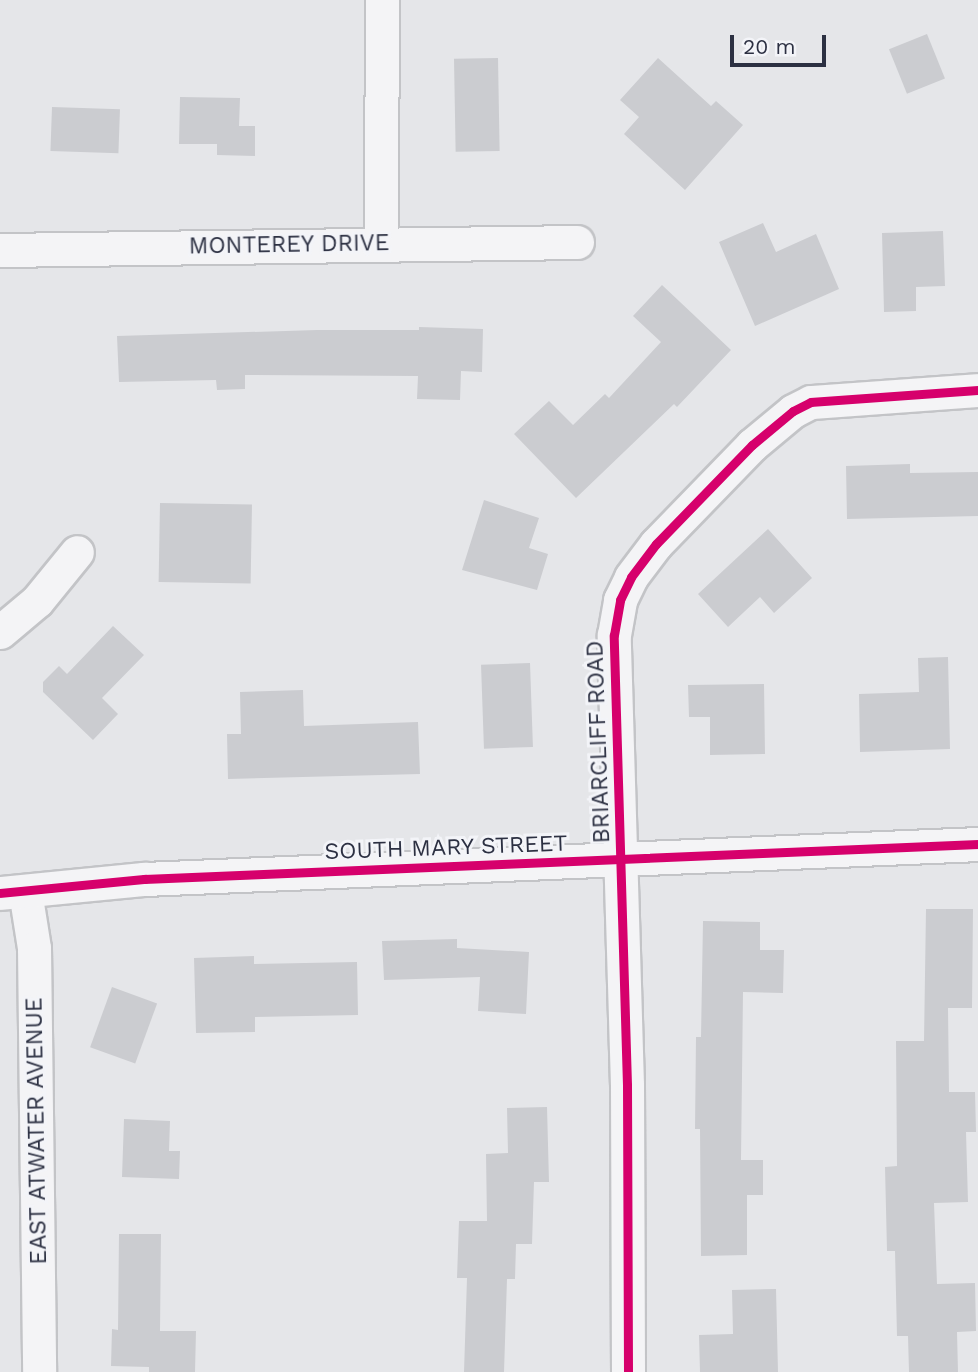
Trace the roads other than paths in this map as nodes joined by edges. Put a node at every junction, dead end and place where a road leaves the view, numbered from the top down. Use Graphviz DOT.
graph roads {
  1 [pos="382,0"];
  2 [pos="577,242"];
  3 [pos="381,244"];
  4 [pos="0,250"];
  5 [pos="978,390"];
  6 [pos="78,552"];
  7 [pos="0,632"];
  8 [pos="978,844"];
  9 [pos="622,861"];
  10 [pos="13,892"];
  11 [pos="39,1372"];
  12 [pos="628,1372"];
  1 -- 3 [label="street"];
  2 -- 3 [label="street, MONTEREY DRIVE"];
  3 -- 4 [label="street, MONTEREY DRIVE"];
  5 -- 9 [label="street, BRIARCLIFF ROAD"];
  6 -- 7 [label="street"];
  8 -- 9 [label="street, SOUTH MARY STREET"];
  9 -- 10 [label="street, SOUTH MARY STREET"];
  9 -- 12 [label="street, BRIARCLIFF ROAD"];
  10 -- 11 [label="street, EAST ATWATER AVENUE"];
}
